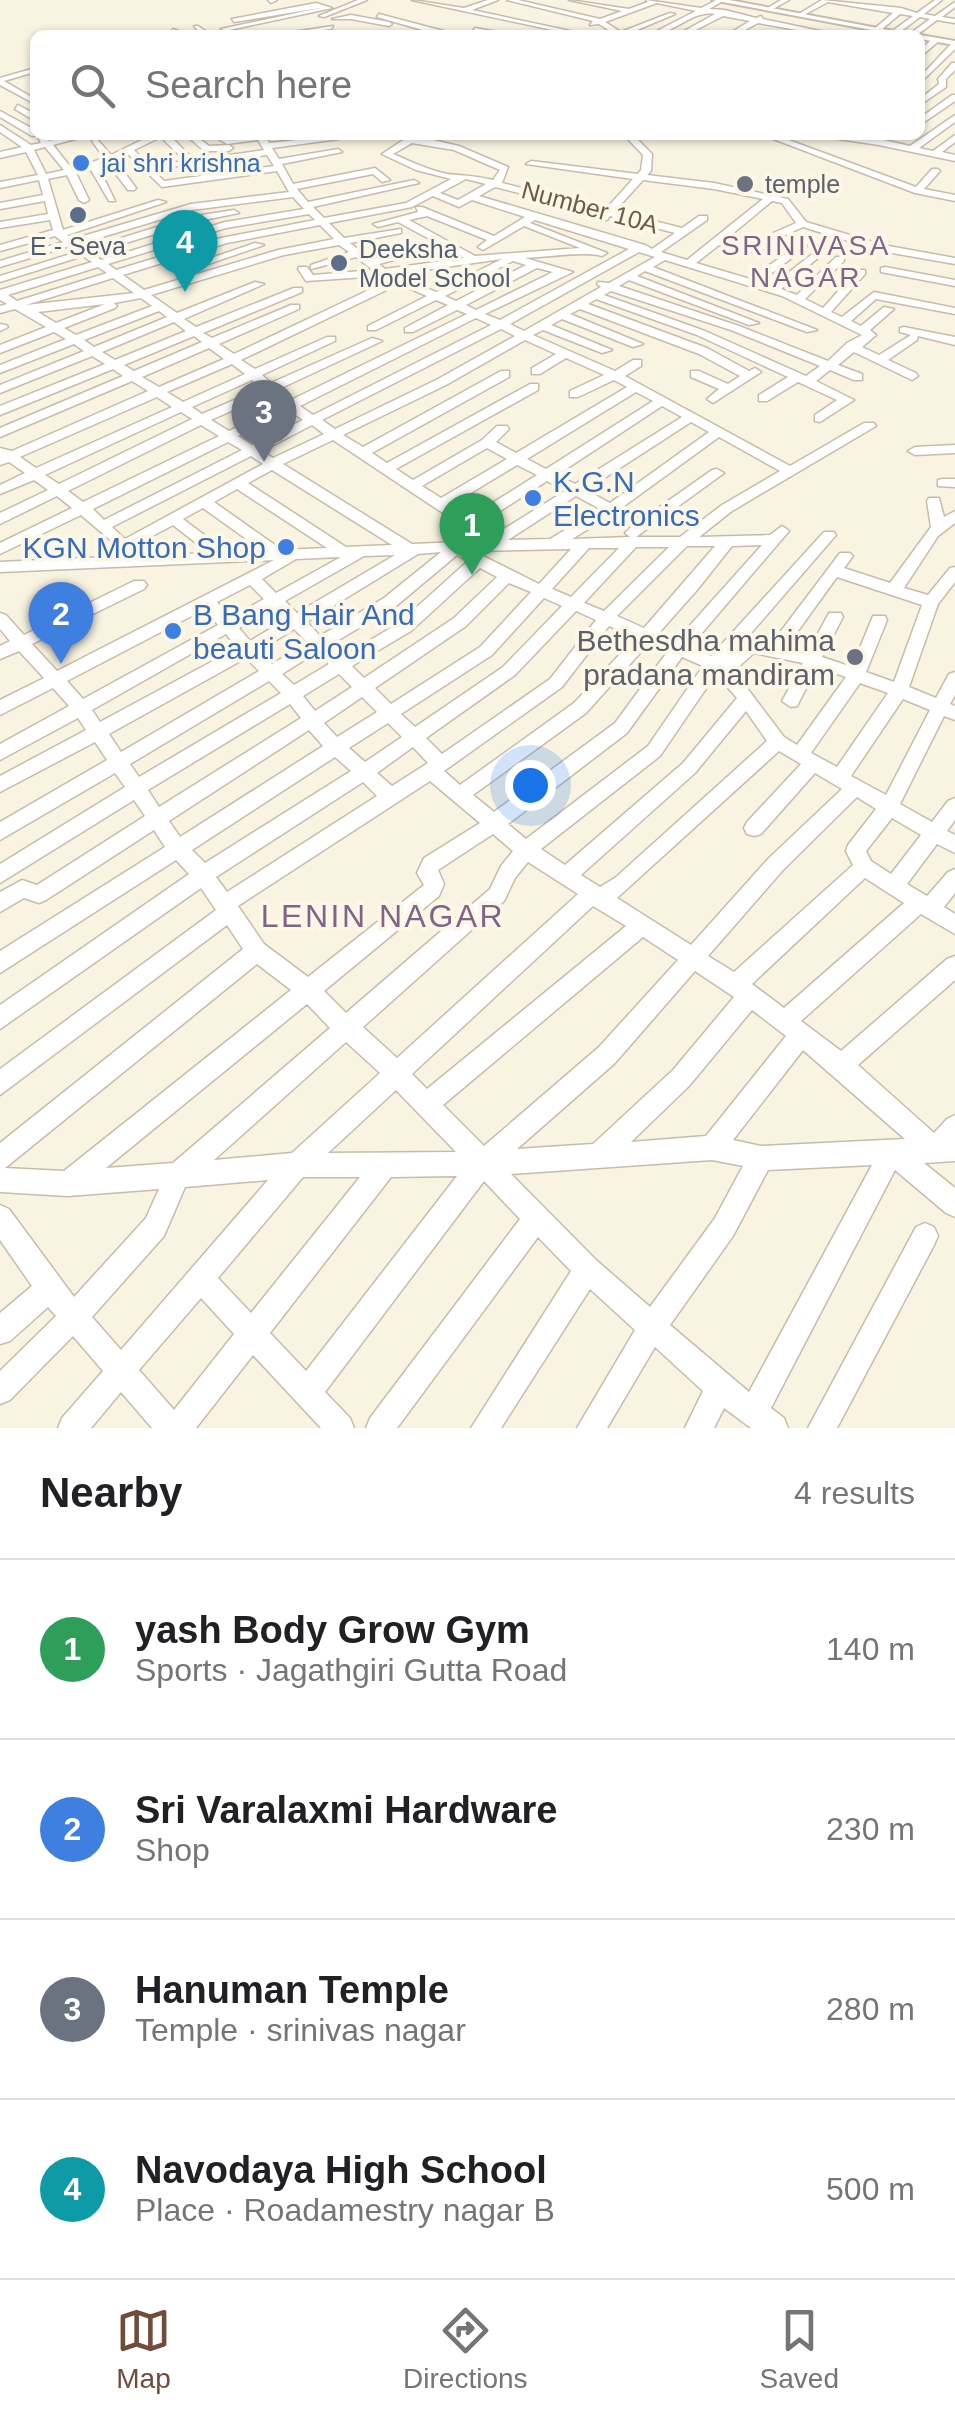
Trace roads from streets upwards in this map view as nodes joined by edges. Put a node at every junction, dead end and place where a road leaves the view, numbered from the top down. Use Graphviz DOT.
graph roads {
  1 [pos="294,0"];
  2 [pos="471,0"];
  3 [pos="495,0"];
  4 [pos="542,0"];
  5 [pos="572,0"];
  6 [pos="607,0"];
  7 [pos="696,0"];
  8 [pos="719,0"];
  9 [pos="807,0"];
  10 [pos="827,0"];
  11 [pos="896,0"];
  12 [pos="916,0"];
  13 [pos="939,0"];
  14 [pos="272,1"];
  15 [pos="841,1"];
  16 [pos="360,2"];
  17 [pos="651,2"];
  18 [pos="346,3"];
  19 [pos="415,3"];
  20 [pos="596,4"];
  21 [pos="737,4"];
  22 [pos="758,4"];
  23 [pos="860,4"];
  24 [pos="955,4"];
  25 [pos="515,5"];
  26 [pos="375,6"];
  27 [pos="529,6"];
  28 [pos="682,6"];
  29 [pos="777,6"];
  30 [pos="452,7"];
  31 [pos="259,8"];
  32 [pos="303,8"];
  33 [pos="585,9"];
  34 [pos="884,9"];
  35 [pos="626,10"];
  36 [pos="700,10"];
  37 [pos="465,11"];
  38 [pos="361,12"];
  39 [pos="786,12"];
  40 [pos="900,12"];
  41 [pos="571,14"];
  42 [pos="722,14"];
  43 [pos="916,14"];
  44 [pos="614,15"];
  45 [pos="800,15"];
  46 [pos="380,16"];
  47 [pos="430,16"];
  48 [pos="217,18"];
  49 [pos="739,18"];
  50 [pos="817,18"];
  51 [pos="936,18"];
  52 [pos="234,20"];
  53 [pos="370,20"];
  54 [pos="442,20"];
  55 [pos="497,20"];
  56 [pos="830,20"];
  57 [pos="757,21"];
  58 [pos="955,21"];
  59 [pos="596,22"];
  60 [pos="410,23"];
  61 [pos="845,23"];
  62 [pos="389,24"];
  63 [pos="774,24"];
  64 [pos="723,26"];
  65 [pos="860,26"];
  66 [pos="196,27"];
  67 [pos="477,27"];
  68 [pos="582,28"];
  69 [pos="612,28"];
  70 [pos="799,28"];
  71 [pos="955,29"];
  72 [pos="200,30"];
  73 [pos="225,30"];
  74 [pos="239,30"];
  75 [pos="239,30"];
  76 [pos="293,30"];
  77 [pos="421,30"];
  78 [pos="425,30"];
  79 [pos="545,30"];
  80 [pos="576,30"];
  81 [pos="615,30"];
  82 [pos="632,30"];
  83 [pos="662,30"];
  84 [pos="691,30"];
  85 [pos="740,30"];
  86 [pos="770,30"];
  87 [pos="787,30"];
  88 [pos="804,30"];
  89 [pos="815,30"];
  90 [pos="836,30"];
  91 [pos="869,30"];
  92 [pos="877,30"];
  93 [pos="898,30"];
  94 [pos="919,30"];
  95 [pos="925,37"];
  96 [pos="939,40"];
  97 [pos="955,44"];
  98 [pos="925,49"];
  99 [pos="925,53"];
  100 [pos="944,56"];
  101 [pos="30,72"];
  102 [pos="951,74"];
  103 [pos="15,75"];
  104 [pos="925,76"];
  105 [pos="0,81"];
  106 [pos="30,83"];
  107 [pos="955,96"];
  108 [pos="925,98"];
  109 [pos="30,99"];
  110 [pos="0,100"];
  111 [pos="925,103"];
  112 [pos="30,104"];
  113 [pos="941,106"];
  114 [pos="16,108"];
  115 [pos="955,110"];
  116 [pos="0,114"];
  117 [pos="30,115"];
  118 [pos="925,118"];
  119 [pos="955,118"];
  120 [pos="0,128"];
  121 [pos="30,131"];
  122 [pos="955,138"];
  123 [pos="45,140"];
  124 [pos="59,140"];
  125 [pos="73,140"];
  126 [pos="149,140"];
  127 [pos="154,140"];
  128 [pos="156,140"];
  129 [pos="197,140"];
  130 [pos="225,140"];
  131 [pos="275,140"];
  132 [pos="334,140"];
  133 [pos="408,140"];
  134 [pos="425,140"];
  135 [pos="636,140"];
  136 [pos="780,140"];
  137 [pos="868,140"];
  138 [pos="896,140"];
  139 [pos="96,142"];
  140 [pos="50,143"];
  141 [pos="890,145"];
  142 [pos="26,146"];
  143 [pos="0,147"];
  144 [pos="128,150"];
  145 [pos="912,150"];
  146 [pos="934,154"];
  147 [pos="0,155"];
  148 [pos="955,158"];
  149 [pos="111,159"];
  150 [pos="191,162"];
  151 [pos="532,164"];
  152 [pos="96,166"];
  153 [pos="358,166"];
  154 [pos="935,171"];
  155 [pos="71,173"];
  156 [pos="0,176"];
  157 [pos="286,176"];
  158 [pos="638,176"];
  159 [pos="457,178"];
  160 [pos="385,180"];
  161 [pos="179,182"];
  162 [pos="495,183"];
  163 [pos="0,184"];
  164 [pos="370,184"];
  165 [pos="414,184"];
  166 [pos="130,188"];
  167 [pos="918,191"];
  168 [pos="538,193"];
  169 [pos="0,194"];
  170 [pos="433,194"];
  171 [pos="471,197"];
  172 [pos="955,198"];
  173 [pos="112,199"];
  174 [pos="84,200"];
  175 [pos="768,200"];
  176 [pos="161,202"];
  177 [pos="361,204"];
  178 [pos="409,204"];
  179 [pos="51,205"];
  180 [pos="0,206"];
  181 [pos="512,209"];
  182 [pos="427,213"];
  183 [pos="609,213"];
  184 [pos="0,214"];
  185 [pos="660,215"];
  186 [pos="534,216"];
  187 [pos="522,222"];
  188 [pos="595,224"];
  189 [pos="802,224"];
  190 [pos="399,225"];
  191 [pos="694,225"];
  192 [pos="0,226"];
  193 [pos="818,228"];
  194 [pos="332,232"];
  195 [pos="0,236"];
  196 [pos="850,238"];
  197 [pos="493,240"];
  198 [pos="625,242"];
  199 [pos="720,242"];
  200 [pos="402,243"];
  201 [pos="444,243"];
  202 [pos="74,244"];
  203 [pos="640,246"];
  204 [pos="878,247"];
  205 [pos="0,248"];
  206 [pos="589,248"];
  207 [pos="352,249"];
  208 [pos="602,253"];
  209 [pos="661,253"];
  210 [pos="90,254"];
  211 [pos="512,258"];
  212 [pos="840,258"];
  213 [pos="936,258"];
  214 [pos="466,259"];
  215 [pos="955,261"];
  216 [pos="538,263"];
  217 [pos="690,263"];
  218 [pos="0,264"];
  219 [pos="104,264"];
  220 [pos="290,264"];
  221 [pos="644,267"];
  222 [pos="377,268"];
  223 [pos="885,270"];
  224 [pos="565,271"];
  225 [pos="116,274"];
  226 [pos="627,276"];
  227 [pos="585,278"];
  228 [pos="930,278"];
  229 [pos="0,279"];
  230 [pos="400,279"];
  231 [pos="752,283"];
  232 [pos="955,283"];
  233 [pos="259,284"];
  234 [pos="609,286"];
  235 [pos="298,290"];
  236 [pos="773,290"];
  237 [pos="134,293"];
  238 [pos="0,295"];
  239 [pos="594,295"];
  240 [pos="440,296"];
  241 [pos="799,299"];
  242 [pos="578,304"];
  243 [pos="920,304"];
  244 [pos="460,305"];
  245 [pos="294,307"];
  246 [pos="21,308"];
  247 [pos="159,308"];
  248 [pos="0,310"];
  249 [pos="888,310"];
  250 [pos="955,311"];
  251 [pos="825,312"];
  252 [pos="479,314"];
  253 [pos="560,314"];
  254 [pos="171,317"];
  255 [pos="846,320"];
  256 [pos="754,323"];
  257 [pos="502,324"];
  258 [pos="540,324"];
  259 [pos="56,328"];
  260 [pos="409,330"];
  261 [pos="812,330"];
  262 [pos="863,330"];
  263 [pos="191,332"];
  264 [pos="523,334"];
  265 [pos="954,336"];
  266 [pos="331,339"];
  267 [pos="75,341"];
  268 [pos="210,344"];
  269 [pos="637,344"];
  270 [pos="851,346"];
  271 [pos="0,350"];
  272 [pos="92,350"];
  273 [pos="606,350"];
  274 [pos="566,354"];
  275 [pos="230,360"];
  276 [pos="880,360"];
  277 [pos="112,363"];
  278 [pos="637,363"];
  279 [pos="768,364"];
  280 [pos="827,366"];
  281 [pos="0,370"];
  282 [pos="536,371"];
  283 [pos="252,373"];
  284 [pos="505,374"];
  285 [pos="695,374"];
  286 [pos="616,376"];
  287 [pos="749,376"];
  288 [pos="912,376"];
  289 [pos="129,377"];
  290 [pos="858,377"];
  291 [pos="442,382"];
  292 [pos="809,382"];
  293 [pos="534,386"];
  294 [pos="637,386"];
  295 [pos="0,389"];
  296 [pos="272,389"];
  297 [pos="729,389"];
  298 [pos="156,392"];
  299 [pos="574,394"];
  300 [pos="466,395"];
  301 [pos="764,398"];
  302 [pos="713,399"];
  303 [pos="662,401"];
  304 [pos="803,401"];
  305 [pos="288,404"];
  306 [pos="183,408"];
  307 [pos="0,410"];
  308 [pos="494,410"];
  309 [pos="691,417"];
  310 [pos="820,418"];
  311 [pos="310,419"];
  312 [pos="200,420"];
  313 [pos="869,426"];
  314 [pos="502,429"];
  315 [pos="719,431"];
  316 [pos="0,433"];
  317 [pos="228,436"];
  318 [pos="336,436"];
  319 [pos="487,443"];
  320 [pos="955,448"];
  321 [pos="248,450"];
  322 [pos="915,451"];
  323 [pos="362,453"];
  324 [pos="3,456"];
  325 [pos="518,459"];
  326 [pos="272,464"];
  327 [pos="385,470"];
  328 [pos="790,471"];
  329 [pos="717,473"];
  330 [pos="36,474"];
  331 [pos="548,476"];
  332 [pos="238,484"];
  333 [pos="412,486"];
  334 [pos="0,490"];
  335 [pos="578,492"];
  336 [pos="56,493"];
  337 [pos="934,501"];
  338 [pos="204,502"];
  339 [pos="442,504"];
  340 [pos="85,510"];
  341 [pos="609,510"];
  342 [pos="955,516"];
  343 [pos="173,518"];
  344 [pos="0,519"];
  345 [pos="470,524"];
  346 [pos="103,526"];
  347 [pos="939,528"];
  348 [pos="829,535"];
  349 [pos="632,536"];
  350 [pos="684,540"];
  351 [pos="728,540"];
  352 [pos="499,543"];
  353 [pos="553,544"];
  354 [pos="584,544"];
  355 [pos="126,545"];
  356 [pos="456,548"];
  357 [pos="0,550"];
  358 [pos="412,551"];
  359 [pos="353,553"];
  360 [pos="288,556"];
  361 [pos="845,556"];
  362 [pos="224,557"];
  363 [pos="137,561"];
  364 [pos="478,561"];
  365 [pos="3,564"];
  366 [pos="835,571"];
  367 [pos="955,572"];
  368 [pos="506,576"];
  369 [pos="252,578"];
  370 [pos="139,585"];
  371 [pos="542,590"];
  372 [pos="894,590"];
  373 [pos="207,600"];
  374 [pos="277,601"];
  375 [pos="931,602"];
  376 [pos="578,604"];
  377 [pos="607,617"];
  378 [pos="835,617"];
  379 [pos="879,620"];
  380 [pos="296,622"];
  381 [pos="1,624"];
  382 [pos="228,628"];
  383 [pos="646,634"];
  384 [pos="22,642"];
  385 [pos="317,643"];
  386 [pos="679,649"];
  387 [pos="248,650"];
  388 [pos="776,650"];
  389 [pos="0,653"];
  390 [pos="814,661"];
  391 [pos="339,666"];
  392 [pos="719,667"];
  393 [pos="269,671"];
  394 [pos="856,676"];
  395 [pos="56,678"];
  396 [pos="955,678"];
  397 [pos="362,690"];
  398 [pos="898,691"];
  399 [pos="293,694"];
  400 [pos="744,700"];
  401 [pos="792,701"];
  402 [pos="0,708"];
  403 [pos="80,708"];
  404 [pos="948,710"];
  405 [pos="387,715"];
  406 [pos="311,721"];
  407 [pos="97,730"];
  408 [pos="412,736"];
  409 [pos="778,742"];
  410 [pos="336,747"];
  411 [pos="0,753"];
  412 [pos="807,759"];
  413 [pos="118,761"];
  414 [pos="436,768"];
  415 [pos="362,773"];
  416 [pos="847,784"];
  417 [pos="0,785"];
  418 [pos="136,789"];
  419 [pos="460,795"];
  420 [pos="390,796"];
  421 [pos="955,806"];
  422 [pos="889,808"];
  423 [pos="158,818"];
  424 [pos="493,824"];
  425 [pos="754,828"];
  426 [pos="0,832"];
  427 [pos="935,834"];
  428 [pos="955,845"];
  429 [pos="176,848"];
  430 [pos="526,850"];
  431 [pos="864,867"];
  432 [pos="0,874"];
  433 [pos="203,875"];
  434 [pos="567,875"];
  435 [pos="955,878"];
  436 [pos="894,886"];
  437 [pos="596,896"];
  438 [pos="0,904"];
  439 [pos="925,905"];
  440 [pos="227,907"];
  441 [pos="641,926"];
  442 [pos="955,926"];
  443 [pos="257,951"];
  444 [pos="690,958"];
  445 [pos="0,963"];
  446 [pos="955,966"];
  447 [pos="308,990"];
  448 [pos="742,990"];
  449 [pos="0,1018"];
  450 [pos="793,1028"];
  451 [pos="346,1029"];
  452 [pos="840,1065"];
  453 [pos="396,1074"];
  454 [pos="0,1083"];
  455 [pos="428,1103"];
  456 [pos="955,1127"];
  457 [pos="712,1148"];
  458 [pos="945,1149"];
  459 [pos="892,1152"];
  460 [pos="600,1154"];
  461 [pos="0,1158"];
  462 [pos="761,1158"];
  463 [pos="482,1164"];
  464 [pos="297,1166"];
  465 [pos="383,1167"];
  466 [pos="178,1176"];
  467 [pos="0,1180"];
  468 [pos="68,1184"];
  469 [pos="955,1204"];
  470 [pos="536,1219"];
  471 [pos="4,1234"];
  472 [pos="925,1236"];
  473 [pos="587,1269"];
  474 [pos="199,1277"];
  475 [pos="49,1288"];
  476 [pos="75,1316"];
  477 [pos="652,1327"];
  478 [pos="0,1330"];
  479 [pos="253,1334"];
  480 [pos="122,1369"];
  481 [pos="720,1387"];
  482 [pos="0,1390"];
  483 [pos="306,1394"];
  484 [pos="764,1420"];
  485 [pos="72,1428"];
  486 [pos="174,1428"];
  487 [pos="340,1428"];
  488 [pos="380,1428"];
  489 [pos="485,1428"];
  490 [pos="592,1428"];
  491 [pos="700,1428"];
  492 [pos="822,1428"];
  1 -- 14 [label="street"];
  2 -- 30 [label="street"];
  3 -- 37 [label="street"];
  4 -- 27 [label="street"];
  5 -- 20 [label="street"];
  6 -- 17 [label="street"];
  6 -- 20 [label="street"];
  7 -- 28 [label="street"];
  8 -- 21 [label="street"];
  8 -- 36 [label="street"];
  9 -- 39 [label="street"];
  10 -- 15 [label="street"];
  10 -- 45 [label="street"];
  11 -- 34 [label="street"];
  12 -- 40 [label="street"];
  13 -- 43 [label="street"];
  14 -- 31 [label="street"];
  14 -- 32 [label="street"];
  15 -- 23 [label="street"];
  15 -- 50 [label="street"];
  16 -- 18 [label="street"];
  16 -- 26 [label="street"];
  17 -- 28 [label="street"];
  17 -- 35 [label="street"];
  18 -- 38 [label="street"];
  18 -- 75 [label="street"];
  19 -- 30 [label="street"];
  20 -- 33 [label="street"];
  20 -- 35 [label="street"];
  21 -- 22 [label="street"];
  21 -- 42 [label="street"];
  22 -- 29 [label="street"];
  22 -- 49 [label="street"];
  23 -- 34 [label="street"];
  23 -- 56 [label="street"];
  23 -- 61 [label="street"];
  24 -- 51 [label="street"];
  25 -- 27 [label="street"];
  25 -- 55 [label="street"];
  25 -- 59 [label="street"];
  25 -- 67 [label="street"];
  25 -- 68 [label="street"];
  26 -- 38 [label="street"];
  26 -- 46 [label="street"];
  27 -- 41 [label="street"];
  28 -- 36 [label="street"];
  28 -- 69 [label="street"];
  28 -- 82 [label="street"];
  29 -- 39 [label="street"];
  29 -- 57 [label="street"];
  30 -- 37 [label="street"];
  31 -- 48 [label="street"];
  31 -- 52 [label="street"];
  32 -- 52 [label="street"];
  32 -- 74 [label="street"];
  33 -- 41 [label="street"];
  33 -- 44 [label="street"];
  34 -- 40 [label="street"];
  34 -- 65 [label="street"];
  35 -- 44 [label="street"];
  36 -- 42 [label="street"];
  36 -- 83 [label="street"];
  37 -- 67 [label="street"];
  38 -- 46 [label="street"];
  39 -- 45 [label="street"];
  40 -- 43 [label="street"];
  40 -- 92 [label="street"];
  41 -- 59 [label="street"];
  42 -- 49 [label="street"];
  42 -- 84 [label="street"];
  43 -- 51 [label="street"];
  43 -- 93 [label="street"];
  44 -- 59 [label="street"];
  45 -- 50 [label="street"];
  46 -- 53 [label="street"];
  46 -- 60 [label="street"];
  47 -- 60 [label="street"];
  49 -- 57 [label="street"];
  49 -- 64 [label="street"];
  50 -- 56 [label="street"];
  50 -- 70 [label="street"];
  51 -- 58 [label="street"];
  51 -- 94 [label="street"];
  52 -- 73 [label="street"];
  53 -- 62 [label="street"];
  53 -- 76 [label="street"];
  54 -- 78 [label="street"];
  55 -- 67 [label="street"];
  55 -- 79 [label="street"];
  56 -- 61 [label="street"];
  56 -- 89 [label="street"];
  57 -- 63 [label="street"];
  57 -- 85 [label="street"];
  59 -- 68 [label="street"];
  59 -- 69 [label="street"];
  60 -- 77 [label="street"];
  61 -- 65 [label="street"];
  61 -- 90 [label="street"];
  63 -- 86 [label="street"];
  63 -- 87 [label="street"];
  65 -- 91 [label="street"];
  66 -- 72 [label="street"];
  68 -- 80 [label="street"];
  69 -- 81 [label="street"];
  70 -- 87 [label="street"];
  70 -- 88 [label="street"];
  71 -- 96 [label="street"];
  95 -- 96 [label="street"];
  96 -- 97 [label="street"];
  96 -- 98 [label="street"];
  97 -- 100 [label="street"];
  99 -- 100 [label="street"];
  100 -- 102 [label="street"];
  100 -- 104 [label="street"];
  101 -- 103 [label="street"];
  102 -- 108 [label="street"];
  103 -- 105 [label="street"];
  103 -- 106 [label="street"];
  105 -- 109 [label="street"];
  107 -- 113 [label="street"];
  110 -- 114 [label="street"];
  111 -- 113 [label="street"];
  112 -- 114 [label="street"];
  113 -- 115 [label="street"];
  113 -- 118 [label="street"];
  114 -- 116 [label="street"];
  114 -- 117 [label="street"];
  116 -- 121 [label="street"];
  119 -- 145 [label="street"];
  120 -- 142 [label="street"];
  122 -- 146 [label="street"];
  123 -- 140 [label="street"];
  124 -- 140 [label="street"];
  125 -- 152 [label="street"];
  126 -- 144 [label="street"];
  127 -- 161 [label="street"];
  128 -- 150 [label="street"];
  129 -- 157 [label="street"];
  130 -- 157 [label="street"];
  131 -- 157 [label="street"];
  132 -- 157 [label="street"];
  133 -- 159 [label="street, Number 10A"];
  134 -- 162 [label="street"];
  135 -- 158 [label="street"];
  136 -- 167 [label="street"];
  137 -- 141 [label="street"];
  138 -- 141 [label="street"];
  139 -- 149 [label="street"];
  140 -- 142 [label="street"];
  140 -- 155 [label="street"];
  141 -- 145 [label="street"];
  142 -- 143 [label="street"];
  142 -- 147 [label="street"];
  142 -- 179 [label="street"];
  144 -- 149 [label="street"];
  144 -- 161 [label="street"];
  145 -- 146 [label="street"];
  146 -- 148 [label="street"];
  149 -- 152 [label="street"];
  149 -- 166 [label="street"];
  150 -- 157 [label="street"];
  150 -- 161 [label="street"];
  151 -- 158 [label="street"];
  152 -- 155 [label="street"];
  152 -- 173 [label="street"];
  153 -- 157 [label="street"];
  154 -- 167 [label="street"];
  155 -- 174 [label="street"];
  155 -- 179 [label="street"];
  156 -- 179 [label="street"];
  157 -- 157 [label="street"];
  157 -- 160 [label="street"];
  157 -- 161 [label="street"];
  157 -- 161 [label="street"];
  157 -- 164 [label="street"];
  157 -- 165 [label="street"];
  157 -- 177 [label="street"];
  157 -- 178 [label="street"];
  157 -- 194 [label="street"];
  157 -- 202 [label="street"];
  157 -- 210 [label="street"];
  157 -- 219 [label="street"];
  157 -- 225 [label="street"];
  158 -- 175 [label="street"];
  158 -- 183 [label="street"];
  159 -- 162 [label="street, Number 10A"];
  159 -- 170 [label="street"];
  162 -- 168 [label="street, Number 10A"];
  162 -- 171 [label="street"];
  163 -- 179 [label="street"];
  167 -- 172 [label="street"];
  168 -- 181 [label="street"];
  168 -- 183 [label="street, Number 10A"];
  169 -- 179 [label="street"];
  170 -- 171 [label="street"];
  170 -- 178 [label="street"];
  171 -- 181 [label="street"];
  175 -- 189 [label="street"];
  175 -- 199 [label="street"];
  176 -- 179 [label="street"];
  178 -- 182 [label="street"];
  179 -- 180 [label="street"];
  179 -- 184 [label="street"];
  179 -- 192 [label="street"];
  179 -- 195 [label="street"];
  179 -- 202 [label="street"];
  179 -- 205 [label="street"];
  181 -- 186 [label="street"];
  182 -- 190 [label="street"];
  182 -- 197 [label="street"];
  183 -- 188 [label="street"];
  183 -- 191 [label="street, Number 10A"];
  185 -- 191 [label="street"];
  186 -- 187 [label="street"];
  186 -- 198 [label="street"];
  187 -- 197 [label="street"];
  187 -- 206 [label="street"];
  189 -- 193 [label="street"];
  189 -- 199 [label="street"];
  190 -- 194 [label="street"];
  190 -- 201 [label="street"];
  190 -- 207 [label="street"];
  191 -- 209 [label="street"];
  193 -- 196 [label="street"];
  193 -- 231 [label="street"];
  194 -- 207 [label="street"];
  194 -- 237 [label="street"];
  196 -- 204 [label="street"];
  196 -- 236 [label="street"];
  197 -- 214 [label="street"];
  198 -- 203 [label="street"];
  198 -- 208 [label="street"];
  199 -- 217 [label="street"];
  200 -- 207 [label="street"];
  201 -- 214 [label="street"];
  201 -- 222 [label="street"];
  202 -- 210 [label="street"];
  202 -- 218 [label="street"];
  203 -- 209 [label="street"];
  203 -- 227 [label="street"];
  204 -- 213 [label="street"];
  204 -- 251 [label="street"];
  206 -- 208 [label="street"];
  206 -- 211 [label="street"];
  207 -- 220 [label="street"];
  207 -- 222 [label="street"];
  207 -- 222 [label="street"];
  207 -- 237 [label="street"];
  208 -- 224 [label="street"];
  209 -- 217 [label="street"];
  209 -- 221 [label="street"];
  210 -- 219 [label="street"];
  210 -- 229 [label="street"];
  211 -- 214 [label="street"];
  211 -- 216 [label="street"];
  211 -- 240 [label="street"];
  212 -- 241 [label="street"];
  213 -- 215 [label="street"];
  213 -- 228 [label="street"];
  214 -- 222 [label="street"];
  216 -- 224 [label="street"];
  216 -- 244 [label="street"];
  217 -- 231 [label="street"];
  219 -- 225 [label="street"];
  219 -- 238 [label="street"];
  221 -- 226 [label="street"];
  221 -- 261 [label="street"];
  222 -- 230 [label="street"];
  223 -- 228 [label="street"];
  224 -- 227 [label="street"];
  224 -- 252 [label="street"];
  225 -- 237 [label="street"];
  225 -- 246 [label="street"];
  226 -- 234 [label="street"];
  226 -- 256 [label="street"];
  227 -- 234 [label="street"];
  227 -- 257 [label="street"];
  228 -- 232 [label="street"];
  228 -- 243 [label="street"];
  230 -- 240 [label="street"];
  230 -- 275 [label="street"];
  231 -- 236 [label="street"];
  233 -- 254 [label="street"];
  234 -- 239 [label="street"];
  234 -- 280 [label="street"];
  235 -- 263 [label="street"];
  236 -- 241 [label="street"];
  237 -- 246 [label="street"];
  237 -- 247 [label="street"];
  237 -- 259 [label="street"];
  238 -- 246 [label="street"];
  239 -- 242 [label="street"];
  239 -- 279 [label="street"];
  240 -- 244 [label="street"];
  240 -- 296 [label="street"];
  241 -- 251 [label="street"];
  242 -- 253 [label="street"];
  242 -- 287 [label="street"];
  243 -- 250 [label="street"];
  243 -- 255 [label="street"];
  244 -- 252 [label="street"];
  244 -- 260 [label="street"];
  245 -- 268 [label="street"];
  246 -- 248 [label="street"];
  246 -- 259 [label="street"];
  247 -- 254 [label="street"];
  247 -- 267 [label="street"];
  249 -- 262 [label="street"];
  251 -- 255 [label="street"];
  252 -- 257 [label="street"];
  252 -- 305 [label="street"];
  253 -- 258 [label="street"];
  253 -- 269 [label="street"];
  254 -- 263 [label="street"];
  254 -- 272 [label="street"];
  255 -- 262 [label="street"];
  257 -- 264 [label="street"];
  257 -- 311 [label="street"];
  258 -- 264 [label="street"];
  258 -- 273 [label="street"];
  259 -- 267 [label="street"];
  259 -- 271 [label="street"];
  262 -- 270 [label="street"];
  263 -- 268 [label="street"];
  263 -- 277 [label="street"];
  264 -- 274 [label="street"];
  264 -- 291 [label="street"];
  265 -- 276 [label="street"];
  266 -- 283 [label="street"];
  267 -- 272 [label="street"];
  267 -- 281 [label="street"];
  268 -- 275 [label="street"];
  268 -- 289 [label="street"];
  270 -- 276 [label="street"];
  270 -- 280 [label="street"];
  272 -- 277 [label="street"];
  272 -- 295 [label="street"];
  274 -- 282 [label="street"];
  274 -- 286 [label="street"];
  275 -- 283 [label="street"];
  275 -- 298 [label="street"];
  276 -- 288 [label="street"];
  277 -- 289 [label="street"];
  277 -- 307 [label="street"];
  278 -- 286 [label="street"];
  279 -- 287 [label="street"];
  279 -- 292 [label="street"];
  280 -- 290 [label="street"];
  280 -- 292 [label="street"];
  283 -- 296 [label="street"];
  283 -- 306 [label="street"];
  284 -- 300 [label="street"];
  285 -- 297 [label="street"];
  286 -- 294 [label="street"];
  286 -- 299 [label="street"];
  287 -- 297 [label="street"];
  289 -- 298 [label="street"];
  289 -- 316 [label="street"];
  291 -- 300 [label="street"];
  291 -- 318 [label="street"];
  292 -- 301 [label="street"];
  292 -- 304 [label="street"];
  292 -- 310 [label="street"];
  293 -- 308 [label="street"];
  294 -- 303 [label="street"];
  294 -- 325 [label="street"];
  296 -- 305 [label="street"];
  296 -- 312 [label="street"];
  297 -- 302 [label="street"];
  298 -- 306 [label="street"];
  298 -- 324 [label="street"];
  300 -- 308 [label="street"];
  300 -- 323 [label="street"];
  303 -- 309 [label="street"];
  303 -- 331 [label="street"];
  305 -- 311 [label="street"];
  305 -- 317 [label="street"];
  306 -- 312 [label="street"];
  306 -- 330 [label="street"];
  308 -- 327 [label="street"];
  309 -- 315 [label="street"];
  309 -- 335 [label="street"];
  311 -- 318 [label="street"];
  311 -- 321 [label="street"];
  312 -- 317 [label="street"];
  312 -- 336 [label="street"];
  313 -- 328 [label="street"];
  314 -- 319 [label="street"];
  315 -- 328 [label="street"];
  315 -- 341 [label="street"];
  317 -- 321 [label="street"];
  317 -- 340 [label="street"];
  318 -- 323 [label="street"];
  318 -- 326 [label="street"];
  319 -- 325 [label="street"];
  319 -- 333 [label="street"];
  320 -- 322 [label="street"];
  321 -- 326 [label="street"];
  321 -- 346 [label="street"];
  323 -- 327 [label="street"];
  324 -- 330 [label="street"];
  325 -- 331 [label="street"];
  325 -- 339 [label="street"];
  326 -- 332 [label="street"];
  326 -- 358 [label="street"];
  327 -- 333 [label="street"];
  328 -- 350 [label="street"];
  329 -- 349 [label="street"];
  330 -- 334 [label="street"];
  330 -- 336 [label="street"];
  331 -- 335 [label="street"];
  331 -- 345 [label="street"];
  332 -- 338 [label="street"];
  332 -- 359 [label="street"];
  333 -- 339 [label="street"];
  335 -- 341 [label="street"];
  335 -- 352 [label="street"];
  336 -- 340 [label="street"];
  336 -- 344 [label="street"];
  337 -- 347 [label="street"];
  338 -- 343 [label="street"];
  338 -- 360 [label="street"];
  339 -- 345 [label="street"];
  340 -- 346 [label="street"];
  340 -- 357 [label="street"];
  341 -- 349 [label="street"];
  341 -- 353 [label="street"];
  342 -- 347 [label="street"];
  343 -- 355 [label="street"];
  343 -- 362 [label="street"];
  345 -- 352 [label="street"];
  346 -- 355 [label="street"];
  347 -- 372 [label="street"];
  348 -- 392 [label="street"];
  349 -- 350 [label="street"];
  349 -- 354 [label="street"];
  349 -- 376 [label="street"];
  350 -- 351 [label="street"];
  350 -- 377 [label="street"];
  351 -- 383 [label="street"];
  351 -- 386 [label="street"];
  352 -- 353 [label="street"];
  352 -- 356 [label="street"];
  353 -- 354 [label="street"];
  354 -- 371 [label="street"];
  355 -- 363 [label="street"];
  356 -- 358 [label="street"];
  356 -- 364 [label="street"];
  356 -- 385 [label="street"];
  358 -- 359 [label="street"];
  358 -- 380 [label="street"];
  359 -- 360 [label="street"];
  359 -- 374 [label="street"];
  360 -- 362 [label="street"];
  360 -- 369 [label="street"];
  361 -- 366 [label="street"];
  362 -- 363 [label="street"];
  363 -- 365 [label="street"];
  364 -- 368 [label="street"];
  364 -- 391 [label="street"];
  366 -- 372 [label="street"];
  366 -- 388 [label="street"];
  367 -- 375 [label="street"];
  368 -- 371 [label="street"];
  368 -- 397 [label="street"];
  369 -- 373 [label="street"];
  369 -- 374 [label="street"];
  370 -- 384 [label="street"];
  371 -- 376 [label="street"];
  371 -- 405 [label="street"];
  372 -- 375 [label="street"];
  373 -- 382 [label="street"];
  373 -- 395 [label="street"];
  374 -- 380 [label="street"];
  374 -- 382 [label="street"];
  375 -- 398 [label="street"];
  376 -- 377 [label="street"];
  376 -- 408 [label="street"];
  377 -- 383 [label="street"];
  377 -- 414 [label="street"];
  378 -- 390 [label="street"];
  379 -- 394 [label="street"];
  380 -- 385 [label="street"];
  380 -- 387 [label="street"];
  381 -- 384 [label="street"];
  382 -- 387 [label="street"];
  382 -- 403 [label="street"];
  383 -- 386 [label="street"];
  383 -- 419 [label="street"];
  384 -- 389 [label="street"];
  384 -- 395 [label="street"];
  385 -- 391 [label="street"];
  385 -- 393 [label="street"];
  386 -- 392 [label="street"];
  386 -- 424 [label="street"];
  387 -- 393 [label="street"];
  387 -- 407 [label="street"];
  388 -- 390 [label="street"];
  388 -- 392 [label="street"];
  390 -- 394 [label="street"];
  390 -- 401 [label="street"];
  391 -- 397 [label="street"];
  391 -- 399 [label="street"];
  392 -- 400 [label="street"];
  392 -- 430 [label="street"];
  393 -- 399 [label="street"];
  393 -- 413 [label="street"];
  394 -- 398 [label="street"];
  394 -- 412 [label="street"];
  395 -- 402 [label="street"];
  395 -- 403 [label="street"];
  396 -- 404 [label="street"];
  397 -- 405 [label="street"];
  397 -- 406 [label="street"];
  398 -- 404 [label="street"];
  398 -- 416 [label="street"];
  399 -- 406 [label="street"];
  399 -- 418 [label="street"];
  400 -- 409 [label="street"];
  400 -- 434 [label="street"];
  403 -- 407 [label="street"];
  403 -- 411 [label="street"];
  404 -- 422 [label="street"];
  405 -- 408 [label="street"];
  405 -- 410 [label="street"];
  406 -- 410 [label="street"];
  406 -- 423 [label="street"];
  407 -- 413 [label="street"];
  407 -- 417 [label="street"];
  408 -- 414 [label="street"];
  408 -- 415 [label="street"];
  409 -- 412 [label="street"];
  409 -- 437 [label="street"];
  410 -- 415 [label="street"];
  410 -- 429 [label="street"];
  412 -- 416 [label="street"];
  412 -- 425 [label="street"];
  413 -- 418 [label="street"];
  413 -- 426 [label="street"];
  414 -- 419 [label="street"];
  414 -- 420 [label="street"];
  415 -- 420 [label="street"];
  415 -- 433 [label="street"];
  416 -- 422 [label="street"];
  416 -- 444 [label="street"];
  418 -- 423 [label="street"];
  418 -- 432 [label="street"];
  419 -- 424 [label="street"];
  420 -- 440 [label="street"];
  421 -- 427 [label="street"];
  422 -- 427 [label="street"];
  422 -- 431 [label="street"];
  423 -- 429 [label="street"];
  423 -- 438 [label="street"];
  424 -- 430 [label="street"];
  424 -- 447 [label="street"];
  427 -- 428 [label="street"];
  427 -- 436 [label="street"];
  429 -- 433 [label="street"];
  429 -- 445 [label="street"];
  430 -- 434 [label="street"];
  430 -- 451 [label="street"];
  431 -- 436 [label="street"];
  431 -- 448 [label="street"];
  433 -- 440 [label="street"];
  433 -- 449 [label="street"];
  434 -- 437 [label="street"];
  435 -- 439 [label="street"];
  436 -- 439 [label="street"];
  437 -- 441 [label="street"];
  437 -- 453 [label="street"];
  439 -- 442 [label="street"];
  439 -- 450 [label="street"];
  440 -- 443 [label="street"];
  440 -- 454 [label="street"];
  441 -- 444 [label="street"];
  441 -- 455 [label="street"];
  443 -- 447 [label="street"];
  443 -- 461 [label="street"];
  444 -- 448 [label="street"];
  444 -- 463 [label="street"];
  446 -- 452 [label="street"];
  447 -- 451 [label="street"];
  447 -- 468 [label="street"];
  448 -- 450 [label="street"];
  448 -- 460 [label="street"];
  450 -- 452 [label="street"];
  450 -- 457 [label="street"];
  451 -- 453 [label="street"];
  451 -- 466 [label="street"];
  452 -- 458 [label="street"];
  453 -- 455 [label="street"];
  453 -- 464 [label="street"];
  455 -- 463 [label="street"];
  456 -- 458 [label="street"];
  457 -- 460 [label="street"];
  457 -- 462 [label="street"];
  458 -- 459 [label="street"];
  459 -- 462 [label="street"];
  459 -- 469 [label="street"];
  459 -- 484 [label="street"];
  460 -- 463 [label="street"];
  462 -- 477 [label="street"];
  463 -- 465 [label="street"];
  463 -- 470 [label="street"];
  463 -- 483 [label="street"];
  464 -- 465 [label="street"];
  464 -- 466 [label="street"];
  464 -- 474 [label="street"];
  465 -- 479 [label="street"];
  466 -- 468 [label="street"];
  466 -- 476 [label="street"];
  467 -- 468 [label="street"];
  470 -- 473 [label="street"];
  470 -- 488 [label="street"];
  471 -- 475 [label="street"];
  472 -- 492 [label="street"];
  473 -- 477 [label="street"];
  473 -- 489 [label="street"];
  474 -- 479 [label="street"];
  474 -- 480 [label="street"];
  475 -- 476 [label="street"];
  475 -- 478 [label="street"];
  476 -- 480 [label="street"];
  476 -- 482 [label="street"];
  477 -- 481 [label="street"];
  477 -- 490 [label="street"];
  479 -- 483 [label="street"];
  479 -- 486 [label="street"];
  480 -- 485 [label="street"];
  480 -- 486 [label="street"];
  481 -- 484 [label="street"];
  481 -- 491 [label="street"];
  483 -- 487 [label="street"];
}
